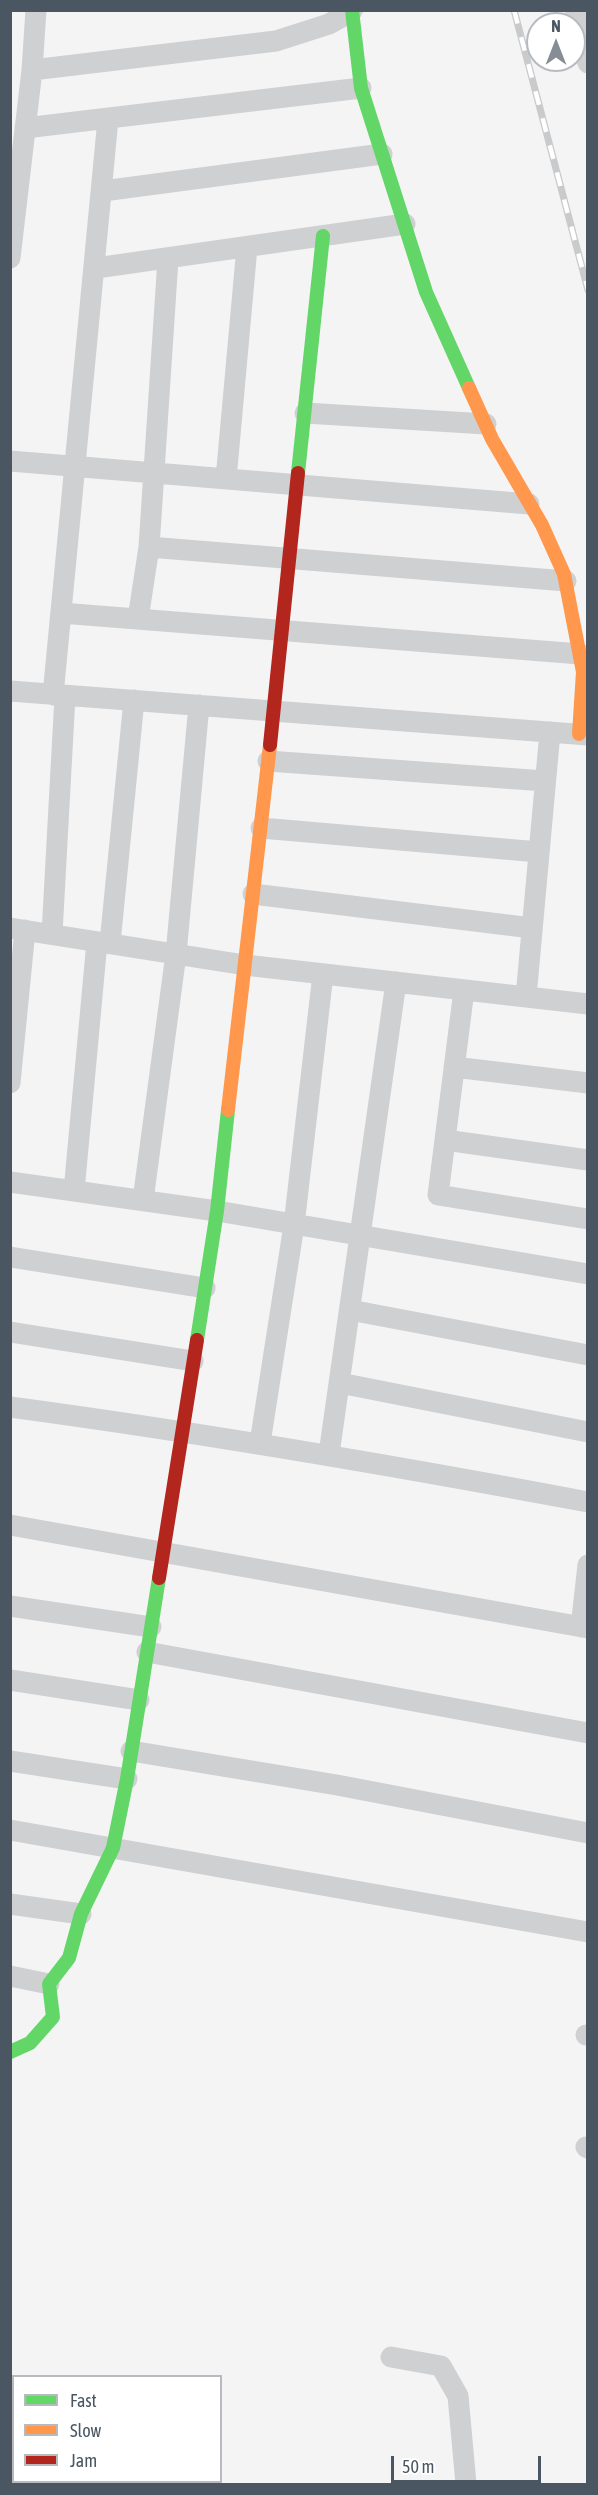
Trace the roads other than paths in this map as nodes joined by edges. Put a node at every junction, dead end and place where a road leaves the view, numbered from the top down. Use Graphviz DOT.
graph roads {
  1 [pos="36,10"];
  2 [pos="575,10"];
  3 [pos="352,11"];
  4 [pos="588,63"];
  5 [pos="32,70"];
  6 [pos="362,88"];
  7 [pos="108,119"];
  8 [pos="25,128"];
  9 [pos="382,153"];
  10 [pos="103,191"];
  11 [pos="405,224"];
  12 [pos="323,236"];
  13 [pos="247,247"];
  14 [pos="10,258"];
  15 [pos="168,259"];
  16 [pos="96,268"];
  17 [pos="305,413"];
  18 [pos="486,424"];
  19 [pos="10,461"];
  20 [pos="76,467"];
  21 [pos="155,473"];
  22 [pos="226,479"];
  23 [pos="297,485"];
  24 [pos="529,504"];
  25 [pos="150,546"];
  26 [pos="289,560"];
  27 [pos="566,581"];
  28 [pos="61,613"];
  29 [pos="138,619"];
  30 [pos="280,631"];
  31 [pos="580,654"];
  32 [pos="10,691"];
  33 [pos="59,695"];
  34 [pos="134,700"];
  35 [pos="199,705"];
  36 [pos="273,711"];
  37 [pos="550,732"];
  38 [pos="583,734"];
  39 [pos="268,761"];
  40 [pos="545,781"];
  41 [pos="261,828"];
  42 [pos="539,852"];
  43 [pos="253,894"];
  44 [pos="532,928"];
  45 [pos="18,929"];
  46 [pos="52,934"];
  47 [pos="104,943"];
  48 [pos="176,954"];
  49 [pos="245,965"];
  50 [pos="323,974"];
  51 [pos="396,982"];
  52 [pos="464,990"];
  53 [pos="526,998"];
  54 [pos="588,1004"];
  55 [pos="454,1067"];
  56 [pos="10,1083"];
  57 [pos="588,1083"];
  58 [pos="445,1140"];
  59 [pos="588,1160"];
  60 [pos="10,1182"];
  61 [pos="74,1191"];
  62 [pos="143,1200"];
  63 [pos="217,1211"];
  64 [pos="588,1220"];
  65 [pos="294,1225"];
  66 [pos="362,1236"];
  67 [pos="10,1257"];
  68 [pos="588,1274"];
  69 [pos="205,1288"];
  70 [pos="350,1310"];
  71 [pos="10,1332"];
  72 [pos="588,1355"];
  73 [pos="193,1361"];
  74 [pos="340,1383"];
  75 [pos="10,1407"];
  76 [pos="182,1430"];
  77 [pos="588,1432"];
  78 [pos="260,1443"];
  79 [pos="329,1454"];
  80 [pos="588,1502"];
  81 [pos="10,1525"];
  82 [pos="163,1553"];
  83 [pos="588,1565"];
  84 [pos="10,1606"];
  85 [pos="151,1627"];
  86 [pos="584,1628"];
  87 [pos="147,1652"];
  88 [pos="10,1680"];
  89 [pos="139,1700"];
  90 [pos="588,1733"];
  91 [pos="131,1751"];
  92 [pos="10,1761"];
  93 [pos="127,1779"];
  94 [pos="10,1830"];
  95 [pos="588,1833"];
  96 [pos="113,1848"];
  97 [pos="10,1904"];
  98 [pos="81,1914"];
  99 [pos="588,1932"];
  100 [pos="10,1976"];
  101 [pos="49,1984"];
  102 [pos="10,2052"];
  103 [pos="391,2357"];
  104 [pos="466,2484"];
  1 -- 5 [label="street"];
  2 -- 4 [label="street"];
  3 -- 5 [label="street"];
  3 -- 6 [label="street"];
  5 -- 8 [label="street"];
  6 -- 7 [label="street"];
  6 -- 9 [label="street"];
  7 -- 8 [label="street"];
  7 -- 10 [label="street"];
  8 -- 14 [label="street"];
  9 -- 10 [label="street"];
  9 -- 11 [label="street"];
  10 -- 16 [label="street"];
  11 -- 12 [label="street"];
  11 -- 18 [label="street"];
  12 -- 13 [label="street"];
  12 -- 17 [label="street"];
  13 -- 15 [label="street"];
  13 -- 22 [label="street"];
  15 -- 16 [label="street"];
  15 -- 21 [label="street"];
  16 -- 20 [label="street"];
  17 -- 18 [label="street"];
  17 -- 23 [label="street"];
  18 -- 24 [label="street"];
  19 -- 20 [label="street"];
  20 -- 21 [label="street"];
  20 -- 28 [label="street"];
  21 -- 22 [label="street"];
  21 -- 25 [label="street"];
  22 -- 23 [label="street"];
  23 -- 24 [label="street"];
  23 -- 26 [label="street"];
  24 -- 27 [label="street"];
  25 -- 26 [label="street"];
  25 -- 29 [label="street"];
  26 -- 27 [label="street"];
  26 -- 30 [label="street"];
  27 -- 31 [label="street"];
  28 -- 29 [label="street"];
  28 -- 33 [label="street"];
  29 -- 30 [label="street"];
  30 -- 31 [label="street"];
  30 -- 36 [label="street"];
  31 -- 38 [label="street"];
  32 -- 33 [label="street"];
  33 -- 34 [label="street"];
  33 -- 46 [label="street"];
  34 -- 35 [label="street"];
  34 -- 47 [label="street"];
  35 -- 36 [label="street"];
  35 -- 48 [label="street"];
  36 -- 37 [label="street"];
  36 -- 39 [label="street"];
  37 -- 38 [label="street"];
  37 -- 40 [label="street"];
  39 -- 40 [label="street"];
  39 -- 41 [label="street"];
  40 -- 42 [label="street"];
  41 -- 42 [label="street"];
  41 -- 43 [label="street"];
  42 -- 44 [label="street"];
  43 -- 44 [label="street"];
  43 -- 49 [label="street"];
  44 -- 53 [label="street"];
  45 -- 46 [label="street"];
  45 -- 56 [label="street"];
  46 -- 47 [label="street"];
  47 -- 48 [label="street"];
  47 -- 61 [label="street"];
  48 -- 49 [label="street"];
  48 -- 62 [label="street"];
  49 -- 50 [label="street"];
  49 -- 63 [label="street"];
  50 -- 51 [label="street"];
  50 -- 65 [label="street"];
  51 -- 52 [label="street"];
  51 -- 66 [label="street"];
  52 -- 53 [label="street"];
  52 -- 55 [label="street"];
  53 -- 54 [label="street"];
  55 -- 57 [label="street"];
  55 -- 58 [label="street"];
  58 -- 59 [label="street"];
  58 -- 64 [label="street"];
  60 -- 61 [label="street"];
  61 -- 62 [label="street"];
  62 -- 63 [label="street"];
  63 -- 65 [label="street"];
  63 -- 69 [label="street"];
  65 -- 66 [label="street"];
  65 -- 78 [label="street"];
  66 -- 68 [label="street"];
  66 -- 70 [label="street"];
  67 -- 69 [label="street"];
  69 -- 73 [label="street"];
  70 -- 72 [label="street"];
  70 -- 74 [label="street"];
  71 -- 73 [label="street"];
  73 -- 76 [label="street"];
  74 -- 77 [label="street"];
  74 -- 79 [label="street"];
  75 -- 76 [label="street"];
  76 -- 78 [label="street"];
  76 -- 82 [label="street"];
  78 -- 79 [label="street"];
  79 -- 80 [label="street"];
  81 -- 82 [label="street"];
  82 -- 85 [label="street"];
  82 -- 86 [label="street"];
  83 -- 86 [label="street"];
  84 -- 85 [label="street"];
  85 -- 87 [label="street"];
  87 -- 89 [label="street"];
  87 -- 90 [label="street"];
  88 -- 89 [label="street"];
  89 -- 91 [label="street"];
  91 -- 93 [label="street"];
  91 -- 95 [label="street"];
  92 -- 93 [label="street"];
  93 -- 96 [label="street"];
  94 -- 96 [label="street"];
  96 -- 98 [label="street"];
  96 -- 99 [label="street"];
  97 -- 98 [label="street"];
  98 -- 101 [label="street"];
  100 -- 101 [label="street"];
  101 -- 102 [label="street"];
  103 -- 104 [label="street"];
}
